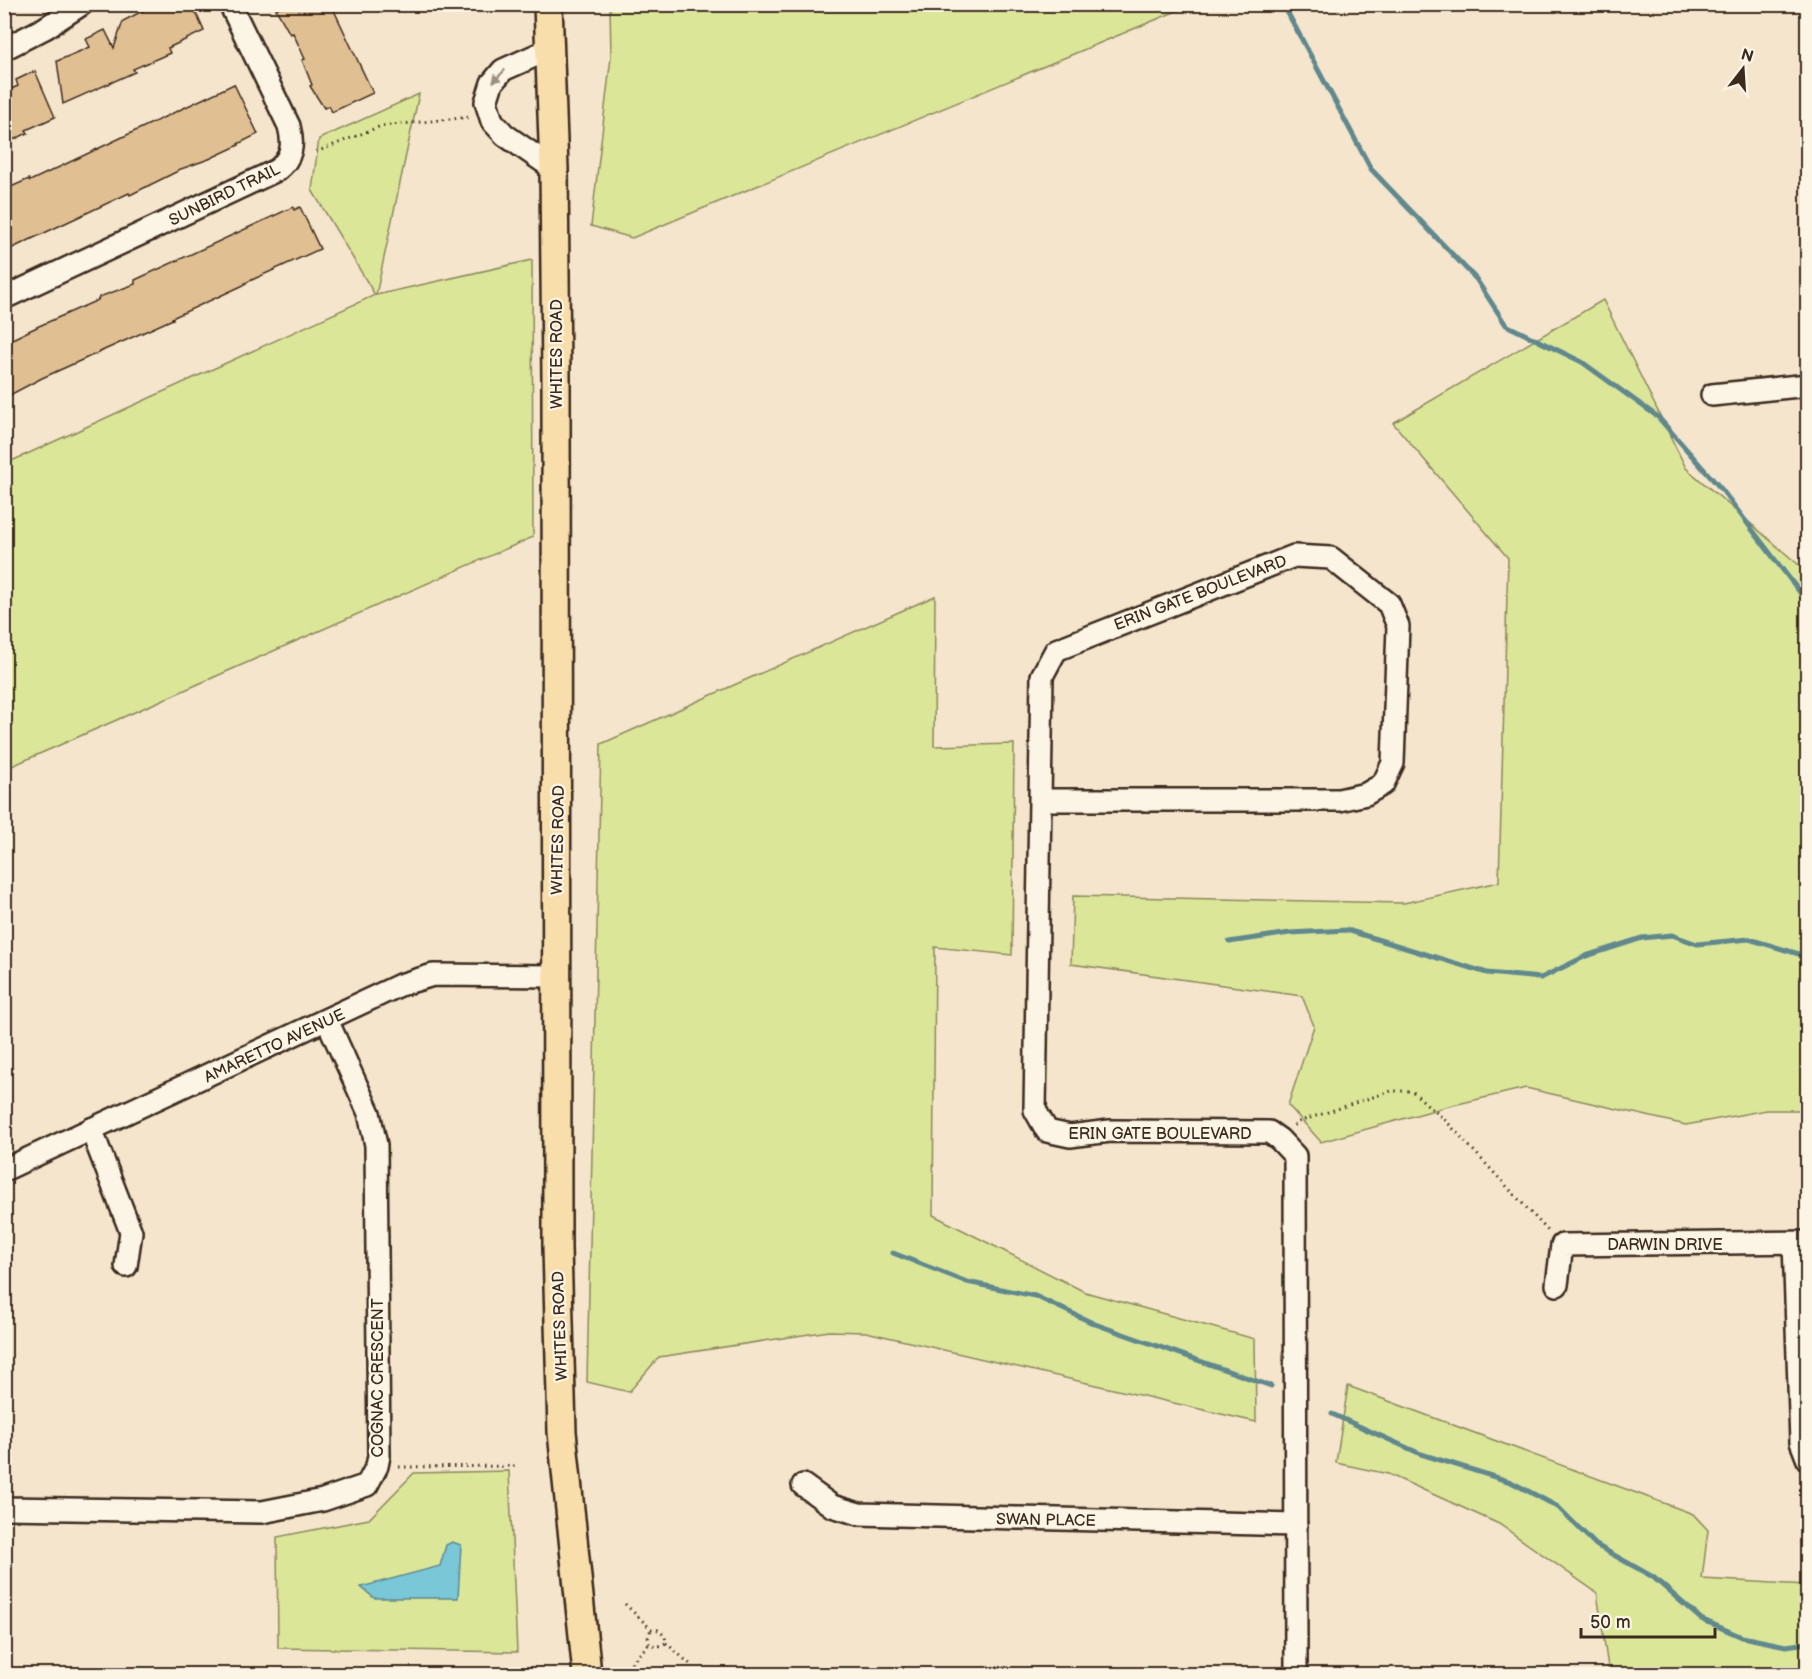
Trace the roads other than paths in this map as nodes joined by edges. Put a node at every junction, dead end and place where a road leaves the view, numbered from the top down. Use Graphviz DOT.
graph roads {
  1 [pos="82,4"];
  2 [pos="230,4"];
  3 [pos="548,4"];
  4 [pos="4,49"];
  5 [pos="550,50"];
  6 [pos="554,170"];
  7 [pos="4,298"];
  8 [pos="1808,385"];
  9 [pos="1712,395"];
  10 [pos="1041,800"];
  11 [pos="555,976"];
  12 [pos="327,1020"];
  13 [pos="91,1129"];
  14 [pos="4,1170"];
  15 [pos="1801,1243"];
  16 [pos="126,1266"];
  17 [pos="1557,1284"];
  18 [pos="1808,1460"];
  19 [pos="803,1485"];
  20 [pos="4,1508"];
  21 [pos="1296,1525"];
  22 [pos="587,1674"];
  23 [pos="1296,1674"];
  1 -- 4 [label="street"];
  2 -- 7 [label="street, SUNBIRD TRAIL"];
  3 -- 5 [label="main road, WHITES ROAD"];
  5 -- 6 [label="main road, WHITES ROAD"];
  5 -- 6 [label="street, one-way"];
  6 -- 11 [label="main road, WHITES ROAD"];
  8 -- 9 [label="street"];
  10 -- 10 [label="street, ERIN GATE BOULEVARD"];
  10 -- 21 [label="street, ERIN GATE BOULEVARD"];
  11 -- 12 [label="street, AMARETTO AVENUE"];
  11 -- 22 [label="main road, WHITES ROAD"];
  12 -- 13 [label="street, AMARETTO AVENUE"];
  12 -- 20 [label="street, COGNAC CRESCENT"];
  13 -- 14 [label="street, AMARETTO AVENUE"];
  13 -- 16 [label="street"];
  15 -- 17 [label="street, DARWIN DRIVE"];
  15 -- 18 [label="street"];
  19 -- 21 [label="street, SWAN PLACE"];
  21 -- 23 [label="street"];
}
